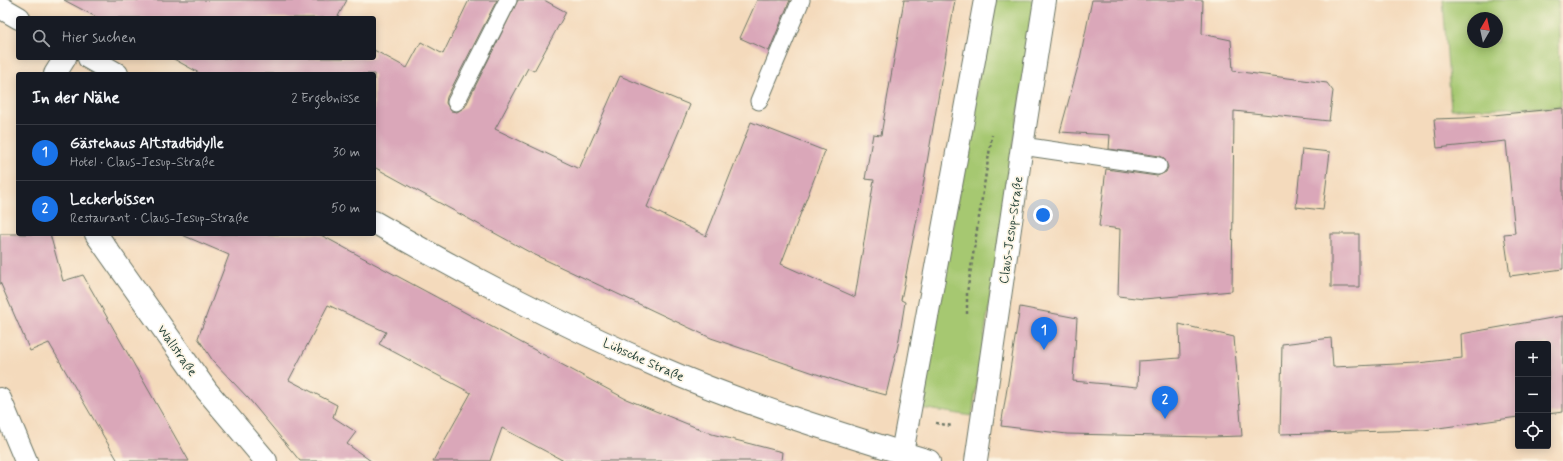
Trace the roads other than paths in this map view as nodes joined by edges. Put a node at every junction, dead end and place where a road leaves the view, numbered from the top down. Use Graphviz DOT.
graph roads {
  1 [pos="508,0"];
  2 [pos="801,0"];
  3 [pos="985,0"];
  4 [pos="1046,0"];
  5 [pos="0,7"];
  6 [pos="16,16"];
  7 [pos="63,60"];
  8 [pos="92,60"];
  9 [pos="56,72"];
  10 [pos="114,72"];
  11 [pos="759,101"];
  12 [pos="456,102"];
  13 [pos="1022,146"];
  14 [pos="1158,166"];
  15 [pos="376,223"];
  16 [pos="97,236"];
  17 [pos="0,399"];
  18 [pos="902,453"];
  19 [pos="26,461"];
  20 [pos="266,461"];
  21 [pos="929,461"];
  22 [pos="976,461"];
  1 -- 12 [label="lane"];
  2 -- 11 [label="lane"];
  3 -- 18 [label="street"];
  4 -- 13 [label="street, Claus-Jesup-Straße"];
  5 -- 6 [label="street"];
  7 -- 9 [label="street"];
  8 -- 10 [label="street"];
  13 -- 14 [label="lane"];
  13 -- 22 [label="street, Claus-Jesup-Straße"];
  15 -- 18 [label="street, Lübsche Straße"];
  16 -- 20 [label="street, Wallstraße"];
  17 -- 19 [label="street"];
  18 -- 21 [label="street, Lübsche Straße"];
}
